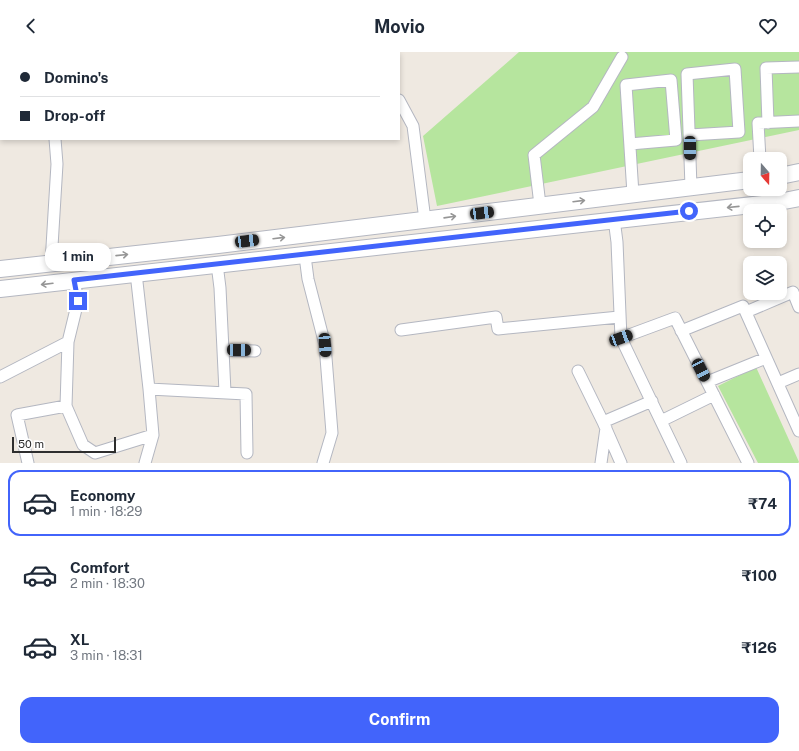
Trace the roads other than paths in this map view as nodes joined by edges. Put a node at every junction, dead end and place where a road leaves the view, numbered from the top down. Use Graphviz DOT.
graph roads {
  1 [pos="622,57"];
  2 [pos="799,67"];
  3 [pos="400,102"];
  4 [pos="799,121"];
  5 [pos="768,123"];
  6 [pos="690,135"];
  7 [pos="55,140"];
  8 [pos="630,144"];
  9 [pos="760,152"];
  10 [pos="799,172"];
  11 [pos="787,175"];
  12 [pos="743,181"];
  13 [pos="691,186"];
  14 [pos="633,194"];
  15 [pos="611,197"];
  16 [pos="799,198"];
  17 [pos="540,205"];
  18 [pos="614,219"];
  19 [pos="424,220"];
  20 [pos="305,256"];
  21 [pos="51,263"];
  22 [pos="216,264"];
  23 [pos="0,268"];
  24 [pos="136,273"];
  25 [pos="74,280"];
  26 [pos="0,289"];
  27 [pos="799,307"];
  28 [pos="746,312"];
  29 [pos="619,316"];
  30 [pos="401,330"];
  31 [pos="681,331"];
  32 [pos="621,338"];
  33 [pos="68,342"];
  34 [pos="224,350"];
  35 [pos="255,351"];
  36 [pos="766,358"];
  37 [pos="578,372"];
  38 [pos="799,374"];
  39 [pos="0,377"];
  40 [pos="707,382"];
  41 [pos="778,383"];
  42 [pos="149,389"];
  43 [pos="225,392"];
  44 [pos="714,396"];
  45 [pos="652,401"];
  46 [pos="66,406"];
  47 [pos="661,421"];
  48 [pos="605,425"];
  49 [pos="799,431"];
  50 [pos="153,435"];
  51 [pos="247,452"];
  52 [pos="744,462"];
  53 [pos="28,463"];
  54 [pos="145,463"];
  55 [pos="323,463"];
  56 [pos="601,463"];
  57 [pos="622,463"];
  58 [pos="681,463"];
  1 -- 17 [label="street"];
  2 -- 5 [label="street"];
  3 -- 19 [label="street"];
  4 -- 5 [label="street"];
  5 -- 9 [label="street"];
  6 -- 6 [label="street"];
  6 -- 13 [label="street"];
  7 -- 21 [label="street"];
  8 -- 8 [label="street"];
  8 -- 14 [label="street"];
  10 -- 11 [label="main road"];
  12 -- 13 [label="main road"];
  13 -- 14 [label="main road"];
  14 -- 15 [label="main road"];
  17 -- 15 [label="main road, one-way"];
  15 -- 18 [label="main road"];
  16 -- 18 [label="main road, one-way"];
  19 -- 17 [label="main road, one-way"];
  18 -- 20 [label="main road"];
  18 -- 29 [label="street"];
  21 -- 19 [label="main road, one-way"];
  20 -- 22 [label="main road"];
  20 -- 55 [label="street"];
  21 -- 23 [label="main road"];
  22 -- 24 [label="main road"];
  22 -- 34 [label="street"];
  24 -- 25 [label="main road"];
  24 -- 42 [label="street"];
  25 -- 26 [label="main road, one-way"];
  25 -- 33 [label="street"];
  27 -- 28 [label="street"];
  28 -- 31 [label="street"];
  28 -- 36 [label="street"];
  29 -- 30 [label="street"];
  29 -- 32 [label="street"];
  31 -- 32 [label="street"];
  31 -- 40 [label="street"];
  32 -- 45 [label="street"];
  33 -- 39 [label="street"];
  33 -- 46 [label="street"];
  34 -- 35 [label="street"];
  34 -- 43 [label="street"];
  36 -- 40 [label="street"];
  36 -- 41 [label="street"];
  37 -- 48 [label="street"];
  38 -- 41 [label="street"];
  40 -- 44 [label="street"];
  41 -- 49 [label="street"];
  42 -- 43 [label="street"];
  42 -- 50 [label="street"];
  43 -- 51 [label="street"];
  44 -- 47 [label="street"];
  44 -- 52 [label="street"];
  45 -- 47 [label="street"];
  45 -- 48 [label="street"];
  46 -- 50 [label="street"];
  46 -- 53 [label="street"];
  47 -- 58 [label="street"];
  48 -- 56 [label="street"];
  48 -- 57 [label="street"];
  50 -- 54 [label="street"];
}
